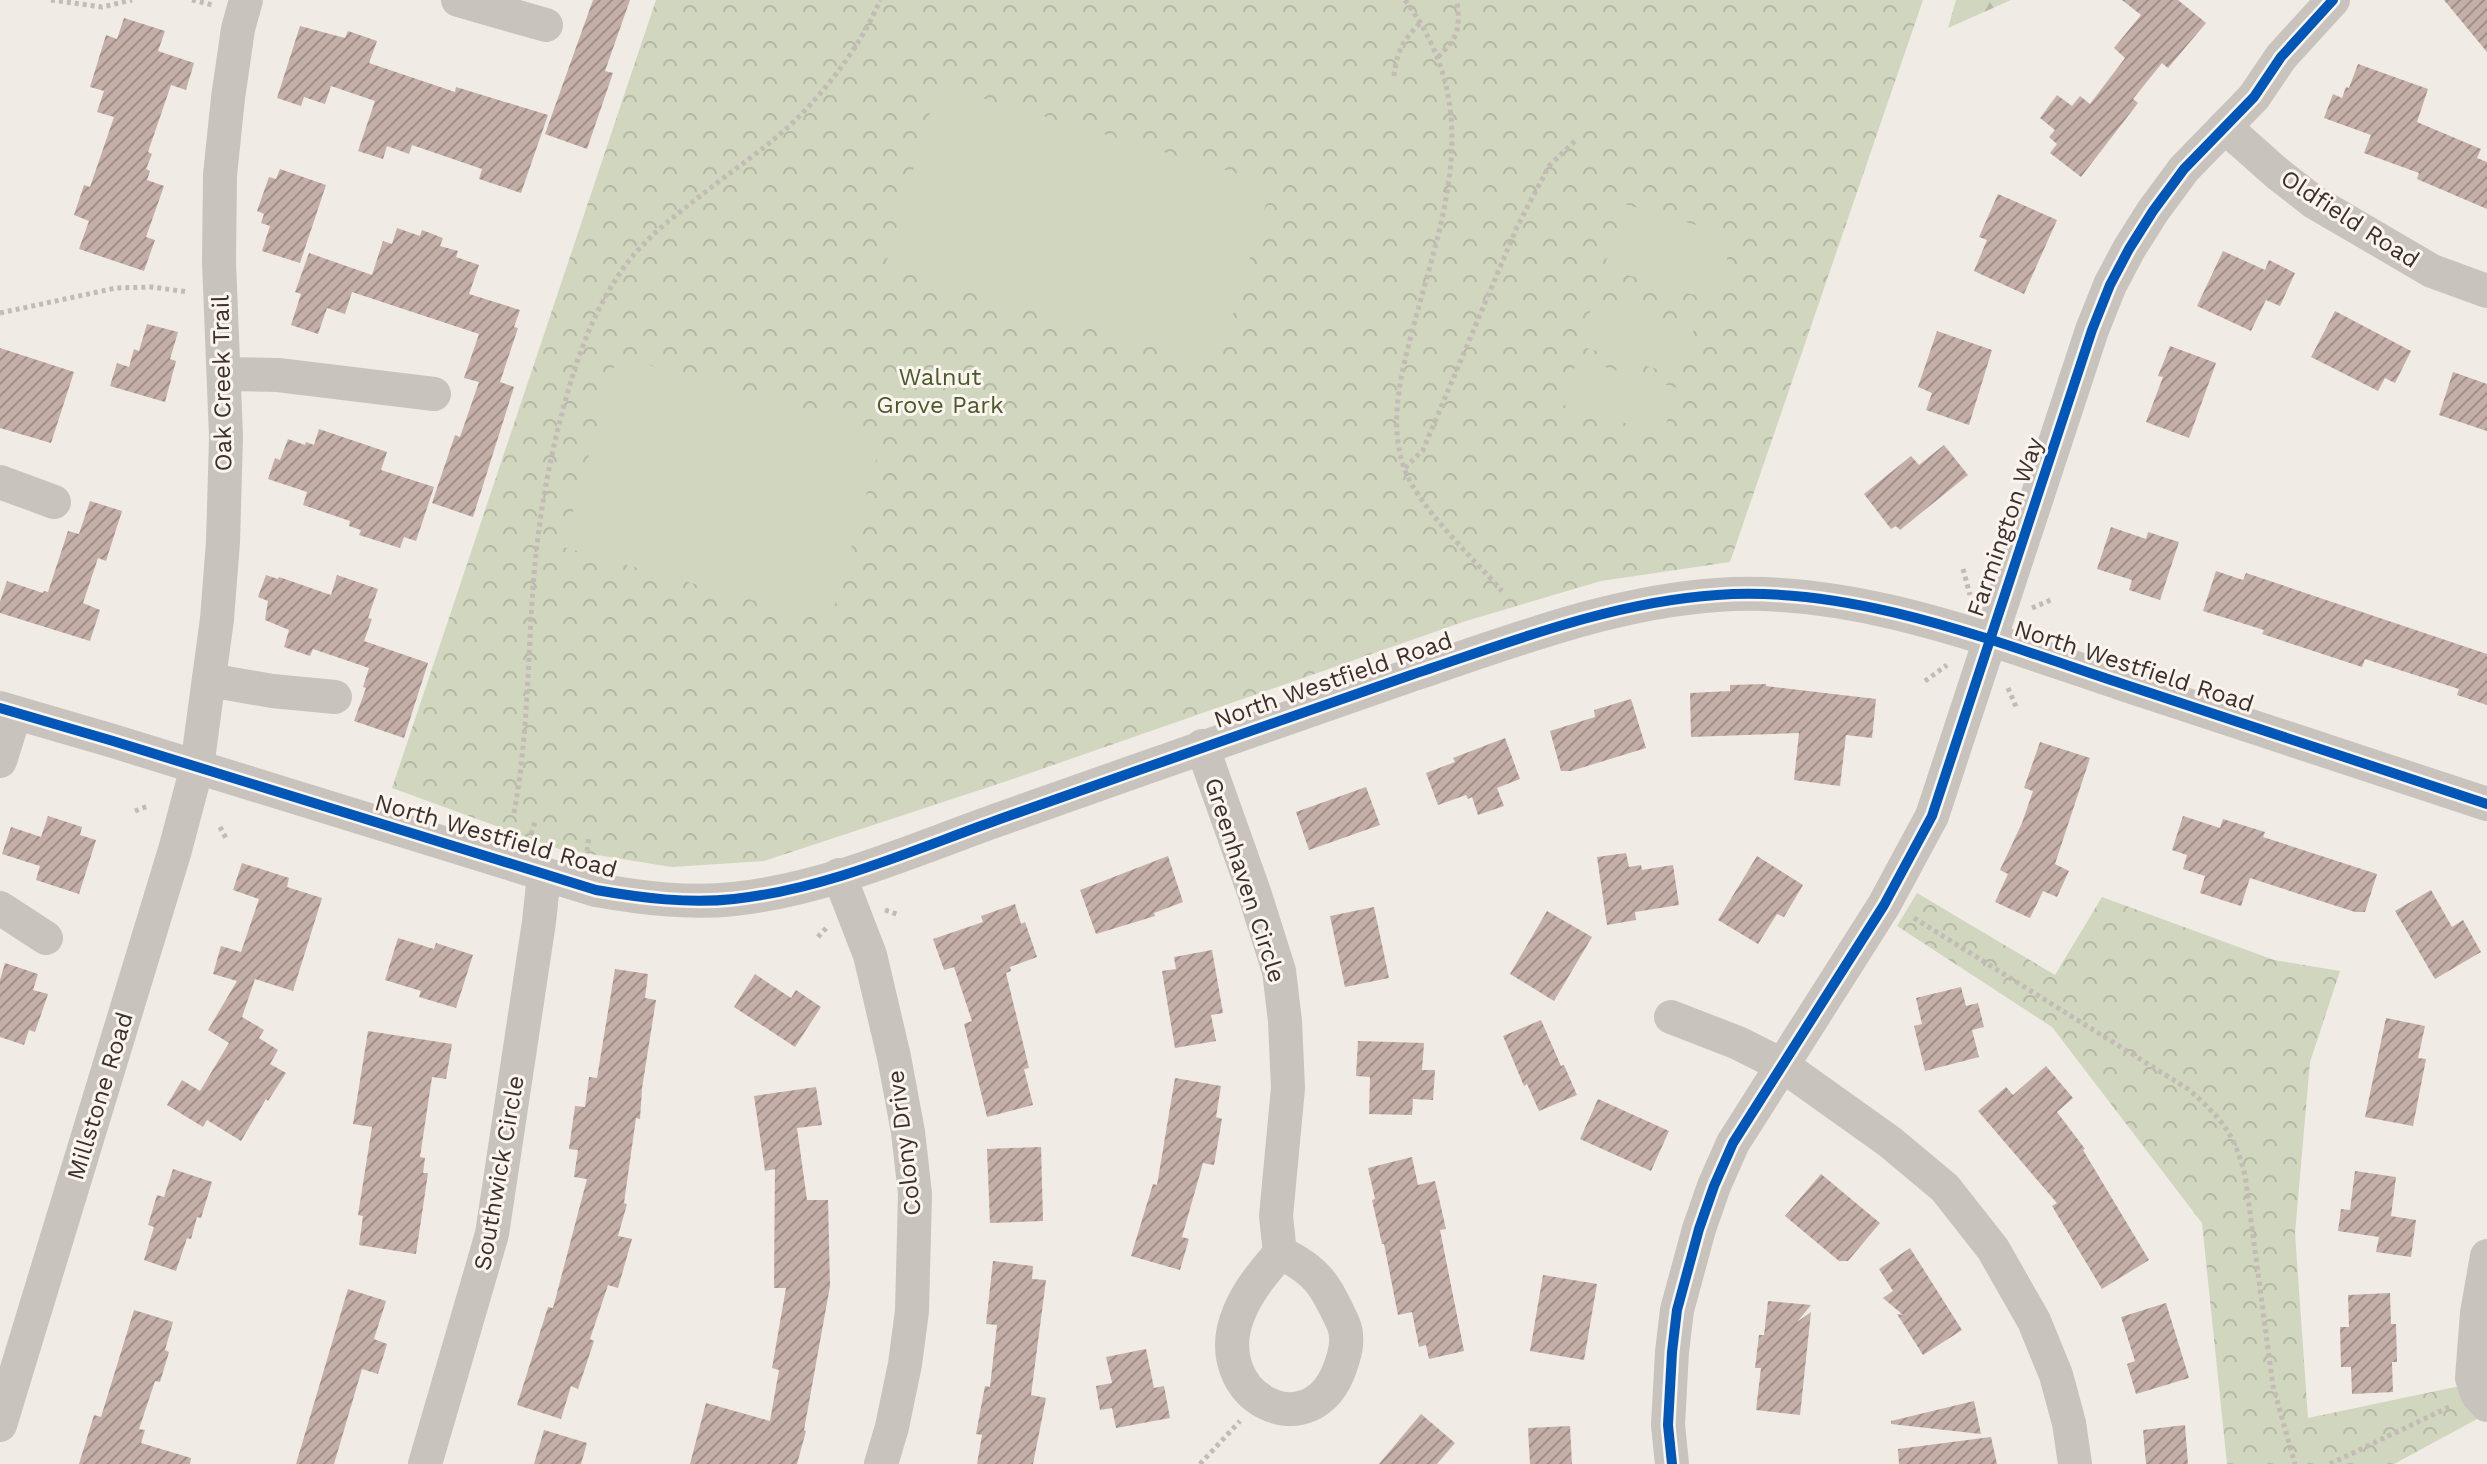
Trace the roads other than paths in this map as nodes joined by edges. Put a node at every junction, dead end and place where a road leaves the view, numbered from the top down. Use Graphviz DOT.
graph roads {
  1 [pos="458,0"];
  2 [pos="2333,0"];
  3 [pos="234,4"];
  4 [pos="546,25"];
  5 [pos="2225,127"];
  6 [pos="2487,291"];
  7 [pos="224,374"];
  8 [pos="434,394"];
  9 [pos="0,482"];
  10 [pos="54,502"];
  11 [pos="1989,639"];
  12 [pos="209,680"];
  13 [pos="335,697"];
  14 [pos="8,711"];
  15 [pos="1202,746"];
  16 [pos="0,761"];
  17 [pos="197,767"];
  18 [pos="2487,804"];
  19 [pos="544,875"];
  20 [pos="839,875"];
  21 [pos="0,908"];
  22 [pos="46,938"];
  23 [pos="1671,1017"];
  24 [pos="1782,1065"];
  25 [pos="1280,1253"];
  26 [pos="2487,1256"];
  27 [pos="2482,1399"];
  28 [pos="0,1425"];
  29 [pos="425,1464"];
  30 [pos="881,1464"];
  31 [pos="1672,1464"];
  32 [pos="2075,1464"];
  1 -- 4 [label="street"];
  2 -- 5 [label="street, Farmington Way"];
  3 -- 7 [label="street, Oak Creek Trail"];
  5 -- 6 [label="street, Oldfield Road"];
  5 -- 11 [label="street, Farmington Way"];
  7 -- 8 [label="street"];
  7 -- 12 [label="street, Oak Creek Trail"];
  9 -- 10 [label="street"];
  11 -- 15 [label="street, North Westfield Road"];
  11 -- 18 [label="street, North Westfield Road"];
  11 -- 24 [label="street, Farmington Way"];
  12 -- 13 [label="street"];
  12 -- 17 [label="street, Oak Creek Trail"];
  14 -- 16 [label="street"];
  14 -- 17 [label="street, North Westfield Road"];
  15 -- 20 [label="street, North Westfield Road"];
  15 -- 25 [label="street, Greenhaven Circle"];
  17 -- 19 [label="street, North Westfield Road"];
  17 -- 28 [label="street, Millstone Road"];
  19 -- 20 [label="street, North Westfield Road"];
  19 -- 29 [label="street, Southwick Circle"];
  20 -- 30 [label="street, Colony Drive"];
  21 -- 22 [label="street"];
  23 -- 24 [label="street"];
  24 -- 31 [label="street, Farmington Way"];
  24 -- 32 [label="street"];
  25 -- 25 [label="street"];
  26 -- 27 [label="street"];
}
